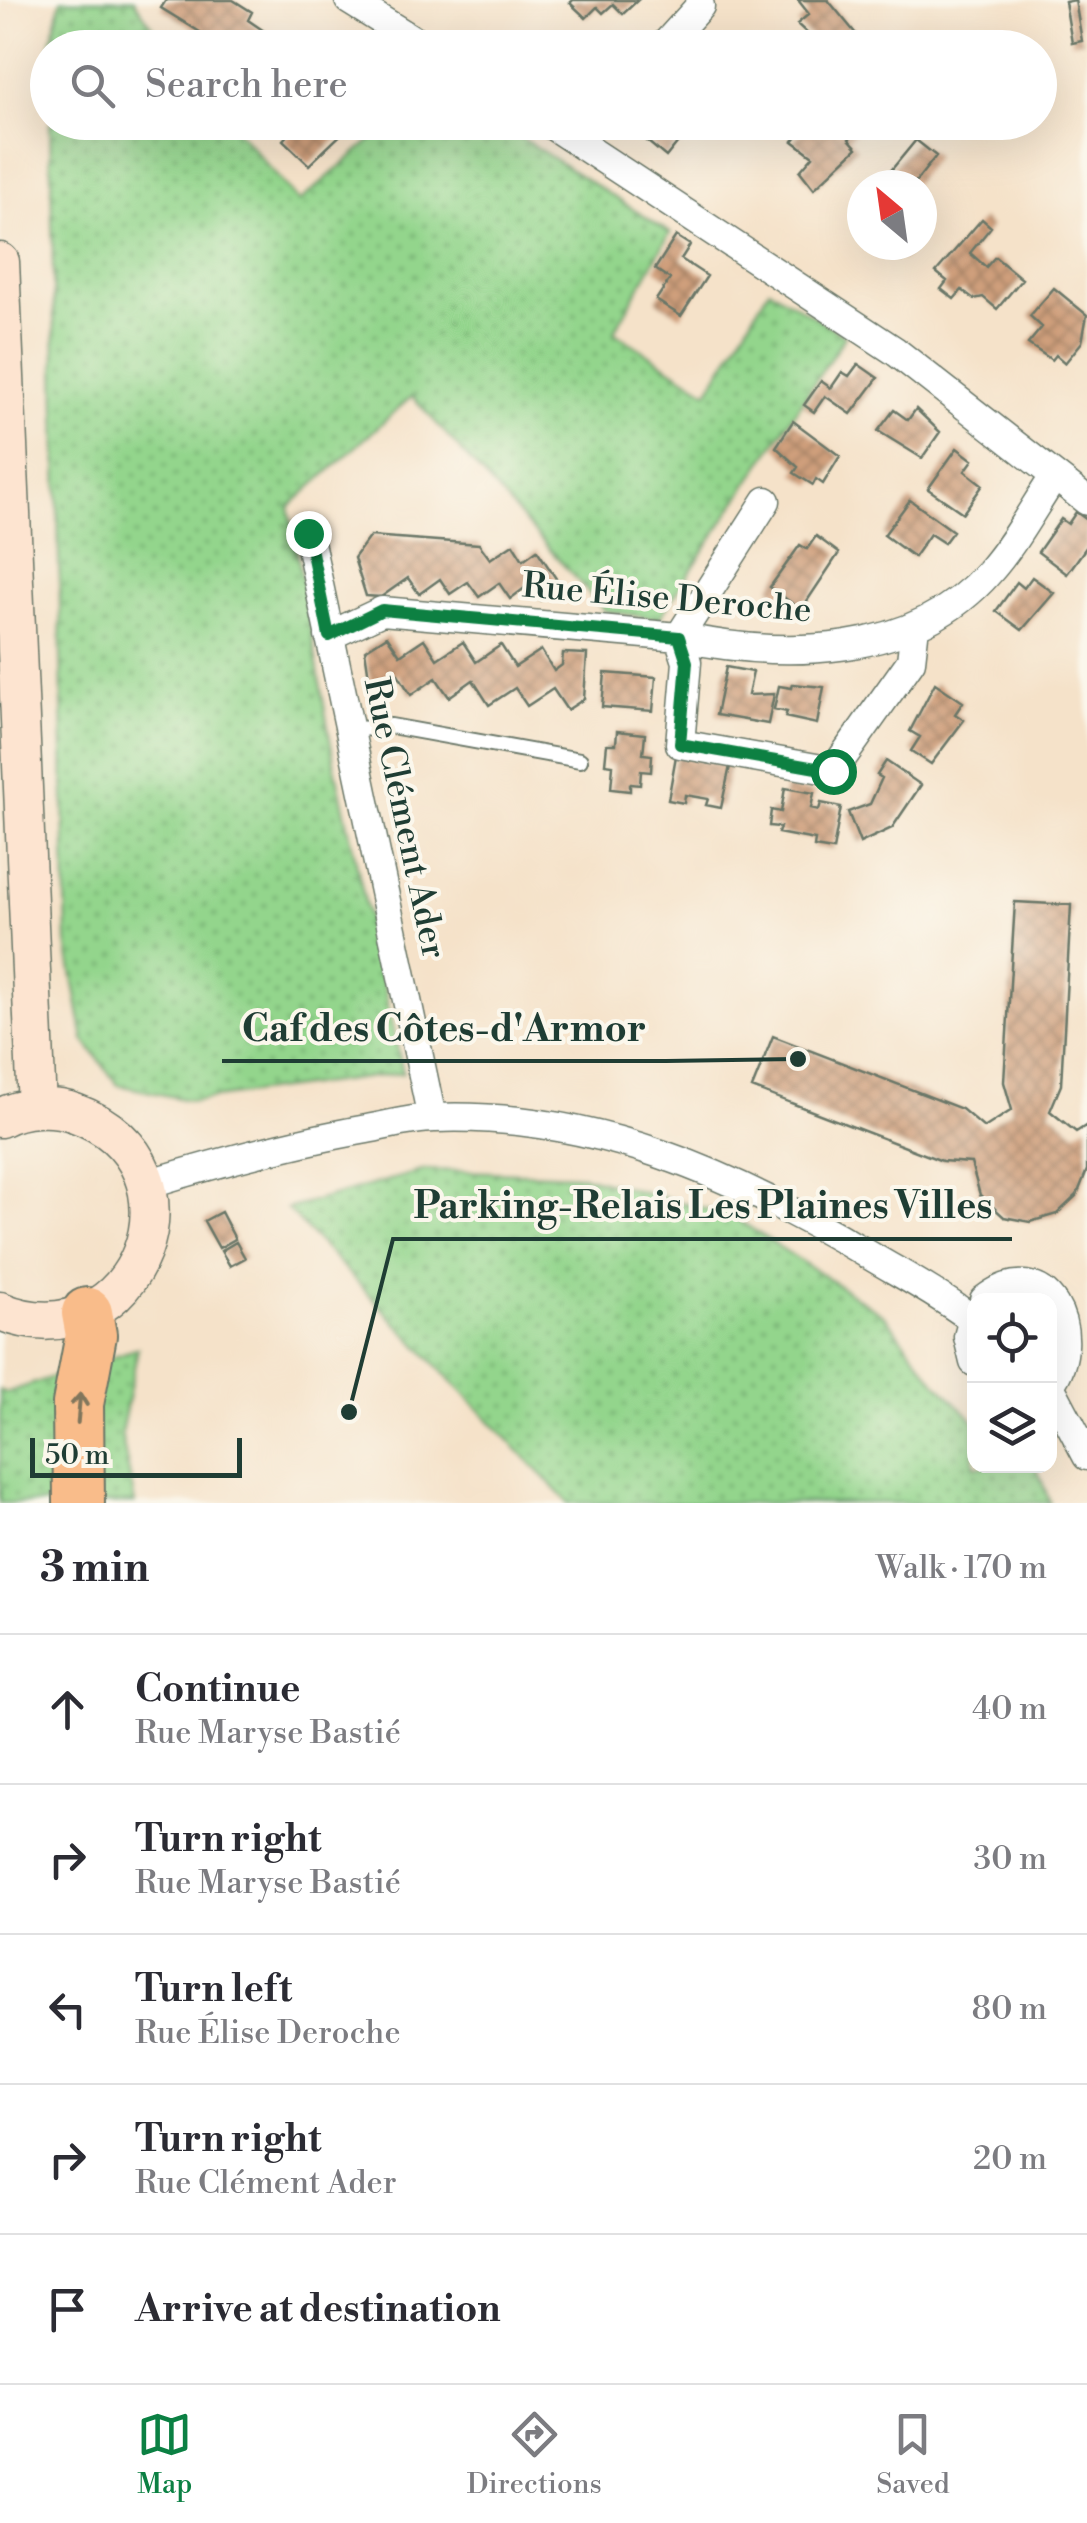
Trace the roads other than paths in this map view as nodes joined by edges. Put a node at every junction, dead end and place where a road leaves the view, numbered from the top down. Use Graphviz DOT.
graph roads {
  1 [pos="349,0"];
  2 [pos="700,6"];
  3 [pos="397,30"];
  4 [pos="678,30"];
  5 [pos="596,140"];
  6 [pos="0,262"];
  7 [pos="1054,476"];
  8 [pos="766,501"];
  9 [pos="1087,501"];
  10 [pos="308,533"];
  11 [pos="915,626"];
  12 [pos="329,636"];
  13 [pos="679,637"];
  14 [pos="348,730"];
  15 [pos="580,760"];
  16 [pos="37,1108"];
  17 [pos="0,1118"];
  18 [pos="432,1118"];
  19 [pos="147,1184"];
  20 [pos="1002,1293"];
  21 [pos="1048,1293"];
  22 [pos="1057,1298"];
  23 [pos="967,1307"];
  24 [pos="0,1311"];
  25 [pos="87,1313"];
  26 [pos="1080,1316"];
  27 [pos="1053,1383"];
  28 [pos="1057,1399"];
  29 [pos="1087,1456"];
  30 [pos="79,1503"];
  1 -- 3 [label="street"];
  2 -- 4 [label="street"];
  5 -- 7 [label="street"];
  6 -- 16 [label="main road"];
  7 -- 9 [label="street"];
  7 -- 11 [label="street, Rue Élise Deroche"];
  8 -- 13 [label="street"];
  10 -- 12 [label="street, Rue Clément Ader"];
  11 -- 13 [label="street, Rue Élise Deroche"];
  11 -- 13 [label="street"];
  12 -- 13 [label="street, Rue Élise Deroche"];
  12 -- 14 [label="street, Rue Clément Ader"];
  14 -- 15 [label="lane"];
  14 -- 18 [label="street, Rue Clément Ader"];
  16 -- 17 [label="main road"];
  16 -- 19 [label="main road"];
  18 -- 19 [label="street"];
  18 -- 23 [label="street"];
  19 -- 25 [label="main road"];
  20 -- 21 [label="street"];
  22 -- 26 [label="street"];
  24 -- 25 [label="main road"];
  30 -- 25 [label="highway, one-way"];
  26 -- 27 [label="street"];
  28 -- 29 [label="street"];
}
